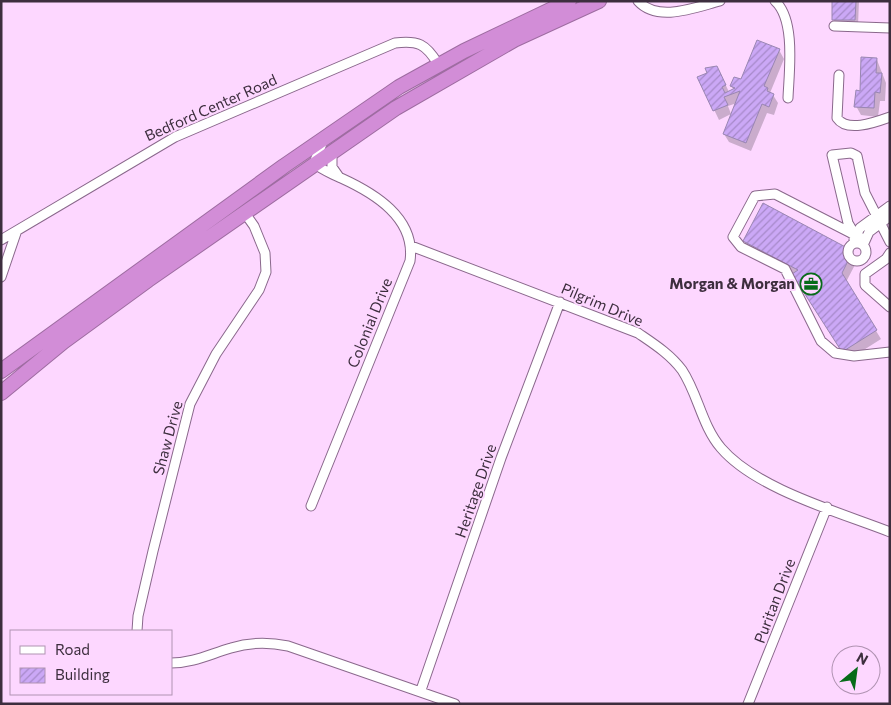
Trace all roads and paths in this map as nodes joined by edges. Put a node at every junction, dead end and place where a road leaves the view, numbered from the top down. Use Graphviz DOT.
graph roads {
  1 [pos="569,1"];
  2 [pos="599,1"];
  3 [pos="638,1"];
  4 [pos="650,1"];
  5 [pos="720,1"];
  6 [pos="775,1"];
  7 [pos="655,11"];
  8 [pos="834,26"];
  9 [pos="890,28"];
  10 [pos="438,64"];
  11 [pos="839,75"];
  12 [pos="788,98"];
  13 [pos="890,117"];
  14 [pos="324,138"];
  15 [pos="332,151"];
  16 [pos="314,163"];
  17 [pos="339,177"];
  18 [pos="890,206"];
  19 [pos="244,212"];
  20 [pos="890,216"];
  21 [pos="878,219"];
  22 [pos="16,233"];
  23 [pos="889,238"];
  24 [pos="1,240"];
  25 [pos="854,240"];
  26 [pos="864,243"];
  27 [pos="411,246"];
  28 [pos="890,253"];
  29 [pos="1,277"];
  30 [pos="560,302"];
  31 [pos="890,307"];
  32 [pos="890,352"];
  33 [pos="1,371"];
  34 [pos="1,393"];
  35 [pos="311,506"];
  36 [pos="826,507"];
  37 [pos="890,532"];
  38 [pos="137,630"];
  39 [pos="172,663"];
  40 [pos="421,690"];
  41 [pos="455,704"];
  42 [pos="748,704"];
  1 -- 10 [label="highway"];
  2 -- 15 [label="highway"];
  3 -- 7 [label="street"];
  4 -- 7 [label="street"];
  5 -- 7 [label="street"];
  6 -- 12 [label="street"];
  8 -- 9 [label="street"];
  10 -- 14 [label="highway"];
  10 -- 22 [label="street, Bedford Center Road"];
  11 -- 13 [label="street"];
  14 -- 16 [label="street"];
  14 -- 33 [label="highway"];
  15 -- 16 [label="highway"];
  15 -- 17 [label="street"];
  16 -- 17 [label="street"];
  16 -- 19 [label="highway"];
  17 -- 27 [label="street"];
  18 -- 21 [label="street"];
  19 -- 34 [label="highway"];
  19 -- 38 [label="street, Shaw Drive"];
  20 -- 21 [label="street"];
  21 -- 23 [label="street"];
  21 -- 25 [label="street"];
  21 -- 25 [label="street"];
  21 -- 26 [label="street"];
  22 -- 24 [label="street, Bedford Center Road"];
  22 -- 29 [label="street"];
  25 -- 26 [label="street"];
  25 -- 26 [label="street"];
  25 -- 32 [label="street"];
  27 -- 30 [label="street, Pilgrim Drive"];
  27 -- 35 [label="street, Colonial Drive"];
  28 -- 31 [label="street"];
  30 -- 36 [label="street, Pilgrim Drive"];
  30 -- 40 [label="street, Heritage Drive"];
  36 -- 37 [label="street, Pilgrim Drive"];
  36 -- 42 [label="street, Puritan Drive"];
  39 -- 40 [label="street"];
  40 -- 41 [label="street"];
}
